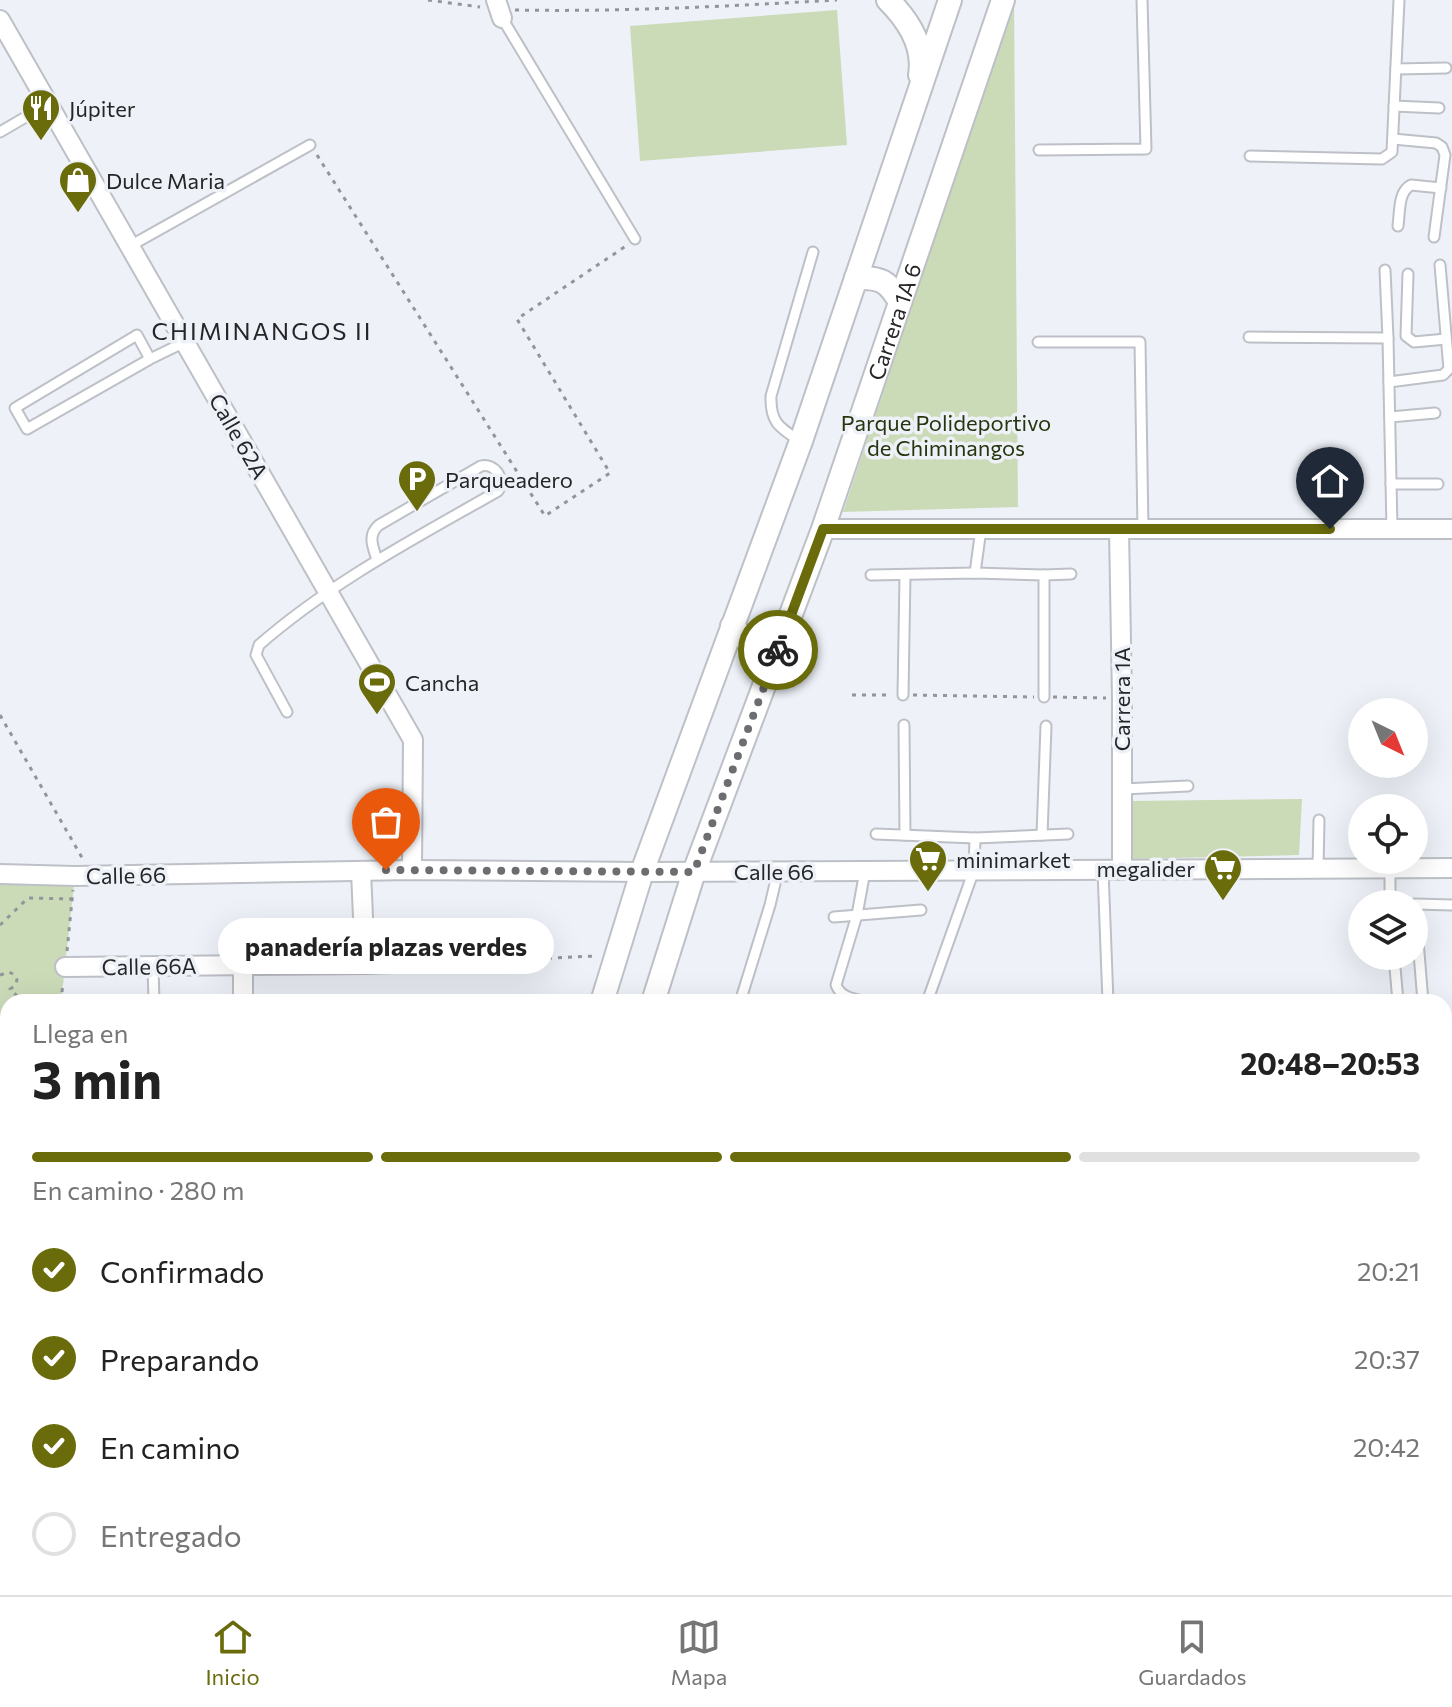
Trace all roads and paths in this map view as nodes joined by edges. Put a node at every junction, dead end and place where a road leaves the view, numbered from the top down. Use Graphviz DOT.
graph roads {
  1 [pos="428,0"];
  2 [pos="837,0"];
  3 [pos="888,0"];
  4 [pos="950,0"];
  5 [pos="1003,0"];
  6 [pos="1142,0"];
  7 [pos="1399,0"];
  8 [pos="499,9"];
  9 [pos="0,20"];
  10 [pos="1446,68"];
  11 [pos="1396,69"];
  12 [pos="917,96"];
  13 [pos="48,104"];
  14 [pos="1394,106"];
  15 [pos="1439,108"];
  16 [pos="0,132"];
  17 [pos="1393,139"];
  18 [pos="310,145"];
  19 [pos="1039,150"];
  20 [pos="1250,156"];
  21 [pos="1441,188"];
  22 [pos="1398,226"];
  23 [pos="1434,237"];
  24 [pos="635,239"];
  25 [pos="130,246"];
  26 [pos="813,252"];
  27 [pos="1440,265"];
  28 [pos="1385,270"];
  29 [pos="1408,274"];
  30 [pos="856,278"];
  31 [pos="900,302"];
  32 [pos="1249,337"];
  33 [pos="1388,338"];
  34 [pos="1446,339"];
  35 [pos="185,342"];
  36 [pos="1038,342"];
  37 [pos="150,359"];
  38 [pos="1389,382"];
  39 [pos="1435,413"];
  40 [pos="1390,417"];
  41 [pos="801,441"];
  42 [pos="1391,484"];
  43 [pos="1438,484"];
  44 [pos="823,529"];
  45 [pos="981,529"];
  46 [pos="1119,529"];
  47 [pos="1143,529"];
  48 [pos="1392,529"];
  49 [pos="1452,529"];
  50 [pos="377,560"];
  51 [pos="975,573"];
  52 [pos="1071,574"];
  53 [pos="871,575"];
  54 [pos="905,575"];
  55 [pos="1044,575"];
  56 [pos="327,591"];
  57 [pos="732,626"];
  58 [pos="781,643"];
  59 [pos="852,695"];
  60 [pos="903,695"];
  61 [pos="1044,697"];
  62 [pos="1122,698"];
  63 [pos="287,712"];
  64 [pos="0,715"];
  65 [pos="904,725"];
  66 [pos="1046,726"];
  67 [pos="1188,786"];
  68 [pos="1122,789"];
  69 [pos="1319,820"];
  70 [pos="876,834"];
  71 [pos="1068,834"];
  72 [pos="905,835"];
  73 [pos="1042,835"];
  74 [pos="975,838"];
  75 [pos="1428,868"];
  76 [pos="1452,868"];
  77 [pos="1318,869"];
  78 [pos="1348,869"];
  79 [pos="412,870"];
  80 [pos="974,870"];
  81 [pos="1112,870"];
  82 [pos="361,871"];
  83 [pos="778,871"];
  84 [pos="865,871"];
  85 [pos="642,872"];
  86 [pos="694,872"];
  87 [pos="0,874"];
  88 [pos="84,876"];
  89 [pos="72,899"];
  90 [pos="1452,905"];
  91 [pos="921,910"];
  92 [pos="857,915"];
  93 [pos="834,917"];
  94 [pos="0,925"];
  95 [pos="616,955"];
  96 [pos="512,959"];
  97 [pos="365,964"];
  98 [pos="243,965"];
  99 [pos="153,966"];
  100 [pos="65,967"];
  101 [pos="1395,970"];
  102 [pos="0,975"];
  103 [pos="15,994"];
  104 [pos="62,994"];
  105 [pos="154,994"];
  106 [pos="243,994"];
  107 [pos="604,994"];
  108 [pos="656,994"];
  109 [pos="742,994"];
  110 [pos="842,994"];
  111 [pos="930,994"];
  112 [pos="1108,994"];
  113 [pos="1397,994"];
  114 [pos="1422,994"];
  1 -- 8 [label="path"];
  2 -- 8 [label="path"];
  3 -- 12 [label="street"];
  4 -- 12 [label="street"];
  5 -- 31 [label="street, Carrera 1A 6"];
  6 -- 19 [label="lane"];
  7 -- 11 [label="lane"];
  8 -- 24 [label="lane"];
  9 -- 13 [label="street, Calle 62A"];
  10 -- 11 [label="lane"];
  11 -- 14 [label="lane"];
  12 -- 30 [label="street"];
  13 -- 16 [label="lane"];
  13 -- 25 [label="street, Calle 62A"];
  14 -- 15 [label="lane"];
  14 -- 17 [label="lane"];
  17 -- 20 [label="lane"];
  17 -- 21 [label="lane"];
  18 -- 24 [label="path"];
  18 -- 25 [label="lane"];
  21 -- 22 [label="lane"];
  21 -- 23 [label="lane"];
  25 -- 35 [label="street, Calle 62A"];
  26 -- 41 [label="lane"];
  27 -- 34 [label="lane"];
  28 -- 33 [label="lane"];
  29 -- 34 [label="lane"];
  30 -- 31 [label="street"];
  30 -- 41 [label="street"];
  31 -- 44 [label="street, Carrera 1A 6"];
  32 -- 33 [label="lane"];
  33 -- 38 [label="lane"];
  34 -- 38 [label="lane"];
  35 -- 37 [label="lane"];
  35 -- 56 [label="street, Calle 62A"];
  36 -- 47 [label="lane"];
  37 -- 37 [label="lane"];
  38 -- 40 [label="lane"];
  39 -- 40 [label="lane"];
  40 -- 42 [label="lane"];
  41 -- 57 [label="street"];
  42 -- 43 [label="lane"];
  42 -- 48 [label="lane"];
  44 -- 45 [label="street"];
  44 -- 58 [label="street, Carrera 1A 6"];
  45 -- 46 [label="street"];
  45 -- 51 [label="lane"];
  46 -- 47 [label="street"];
  46 -- 62 [label="street, Carrera 1A"];
  47 -- 48 [label="street"];
  48 -- 49 [label="street"];
  50 -- 50 [label="lane"];
  50 -- 56 [label="lane"];
  51 -- 54 [label="lane"];
  51 -- 55 [label="lane"];
  52 -- 55 [label="lane"];
  53 -- 54 [label="lane"];
  54 -- 60 [label="lane"];
  55 -- 61 [label="lane"];
  56 -- 63 [label="lane"];
  56 -- 79 [label="street, Calle 62A"];
  57 -- 58 [label="street"];
  57 -- 85 [label="street"];
  58 -- 86 [label="street, Carrera 1A 6"];
  59 -- 60 [label="path"];
  60 -- 61 [label="path"];
  61 -- 62 [label="path"];
  62 -- 68 [label="street, Carrera 1A"];
  64 -- 88 [label="path"];
  65 -- 72 [label="lane"];
  66 -- 73 [label="lane"];
  67 -- 68 [label="lane"];
  68 -- 81 [label="street, Carrera 1A"];
  69 -- 77 [label="lane"];
  70 -- 72 [label="lane"];
  71 -- 73 [label="lane"];
  72 -- 74 [label="lane"];
  73 -- 74 [label="lane"];
  74 -- 80 [label="lane"];
  75 -- 76 [label="street, Calle 66"];
  77 -- 78 [label="street, Calle 66"];
  77 -- 81 [label="street, Calle 66"];
  79 -- 82 [label="street, Calle 66"];
  79 -- 85 [label="street, Calle 66"];
  80 -- 81 [label="street, Calle 66"];
  80 -- 84 [label="street, Calle 66"];
  80 -- 111 [label="lane"];
  81 -- 112 [label="lane"];
  82 -- 88 [label="street, Calle 66"];
  82 -- 97 [label="street"];
  83 -- 84 [label="street, Calle 66"];
  83 -- 86 [label="street, Calle 66"];
  83 -- 109 [label="lane"];
  84 -- 92 [label="lane"];
  85 -- 86 [label="street, Calle 66"];
  85 -- 95 [label="street"];
  86 -- 108 [label="street, Carrera 1A 6"];
  87 -- 88 [label="street, Calle 66"];
  88 -- 89 [label="path"];
  89 -- 94 [label="path"];
  89 -- 100 [label="path"];
  90 -- 114 [label="lane"];
  91 -- 92 [label="lane"];
  92 -- 93 [label="lane"];
  92 -- 110 [label="lane"];
  95 -- 96 [label="path"];
  95 -- 107 [label="street"];
  96 -- 97 [label="street, Calle 66A"];
  97 -- 98 [label="street, Calle 66A"];
  98 -- 99 [label="street, Calle 66A"];
  98 -- 106 [label="street"];
  99 -- 100 [label="street, Calle 66A"];
  99 -- 105 [label="lane"];
  100 -- 104 [label="path"];
  101 -- 113 [label="lane"];
  102 -- 103 [label="path"];
}
